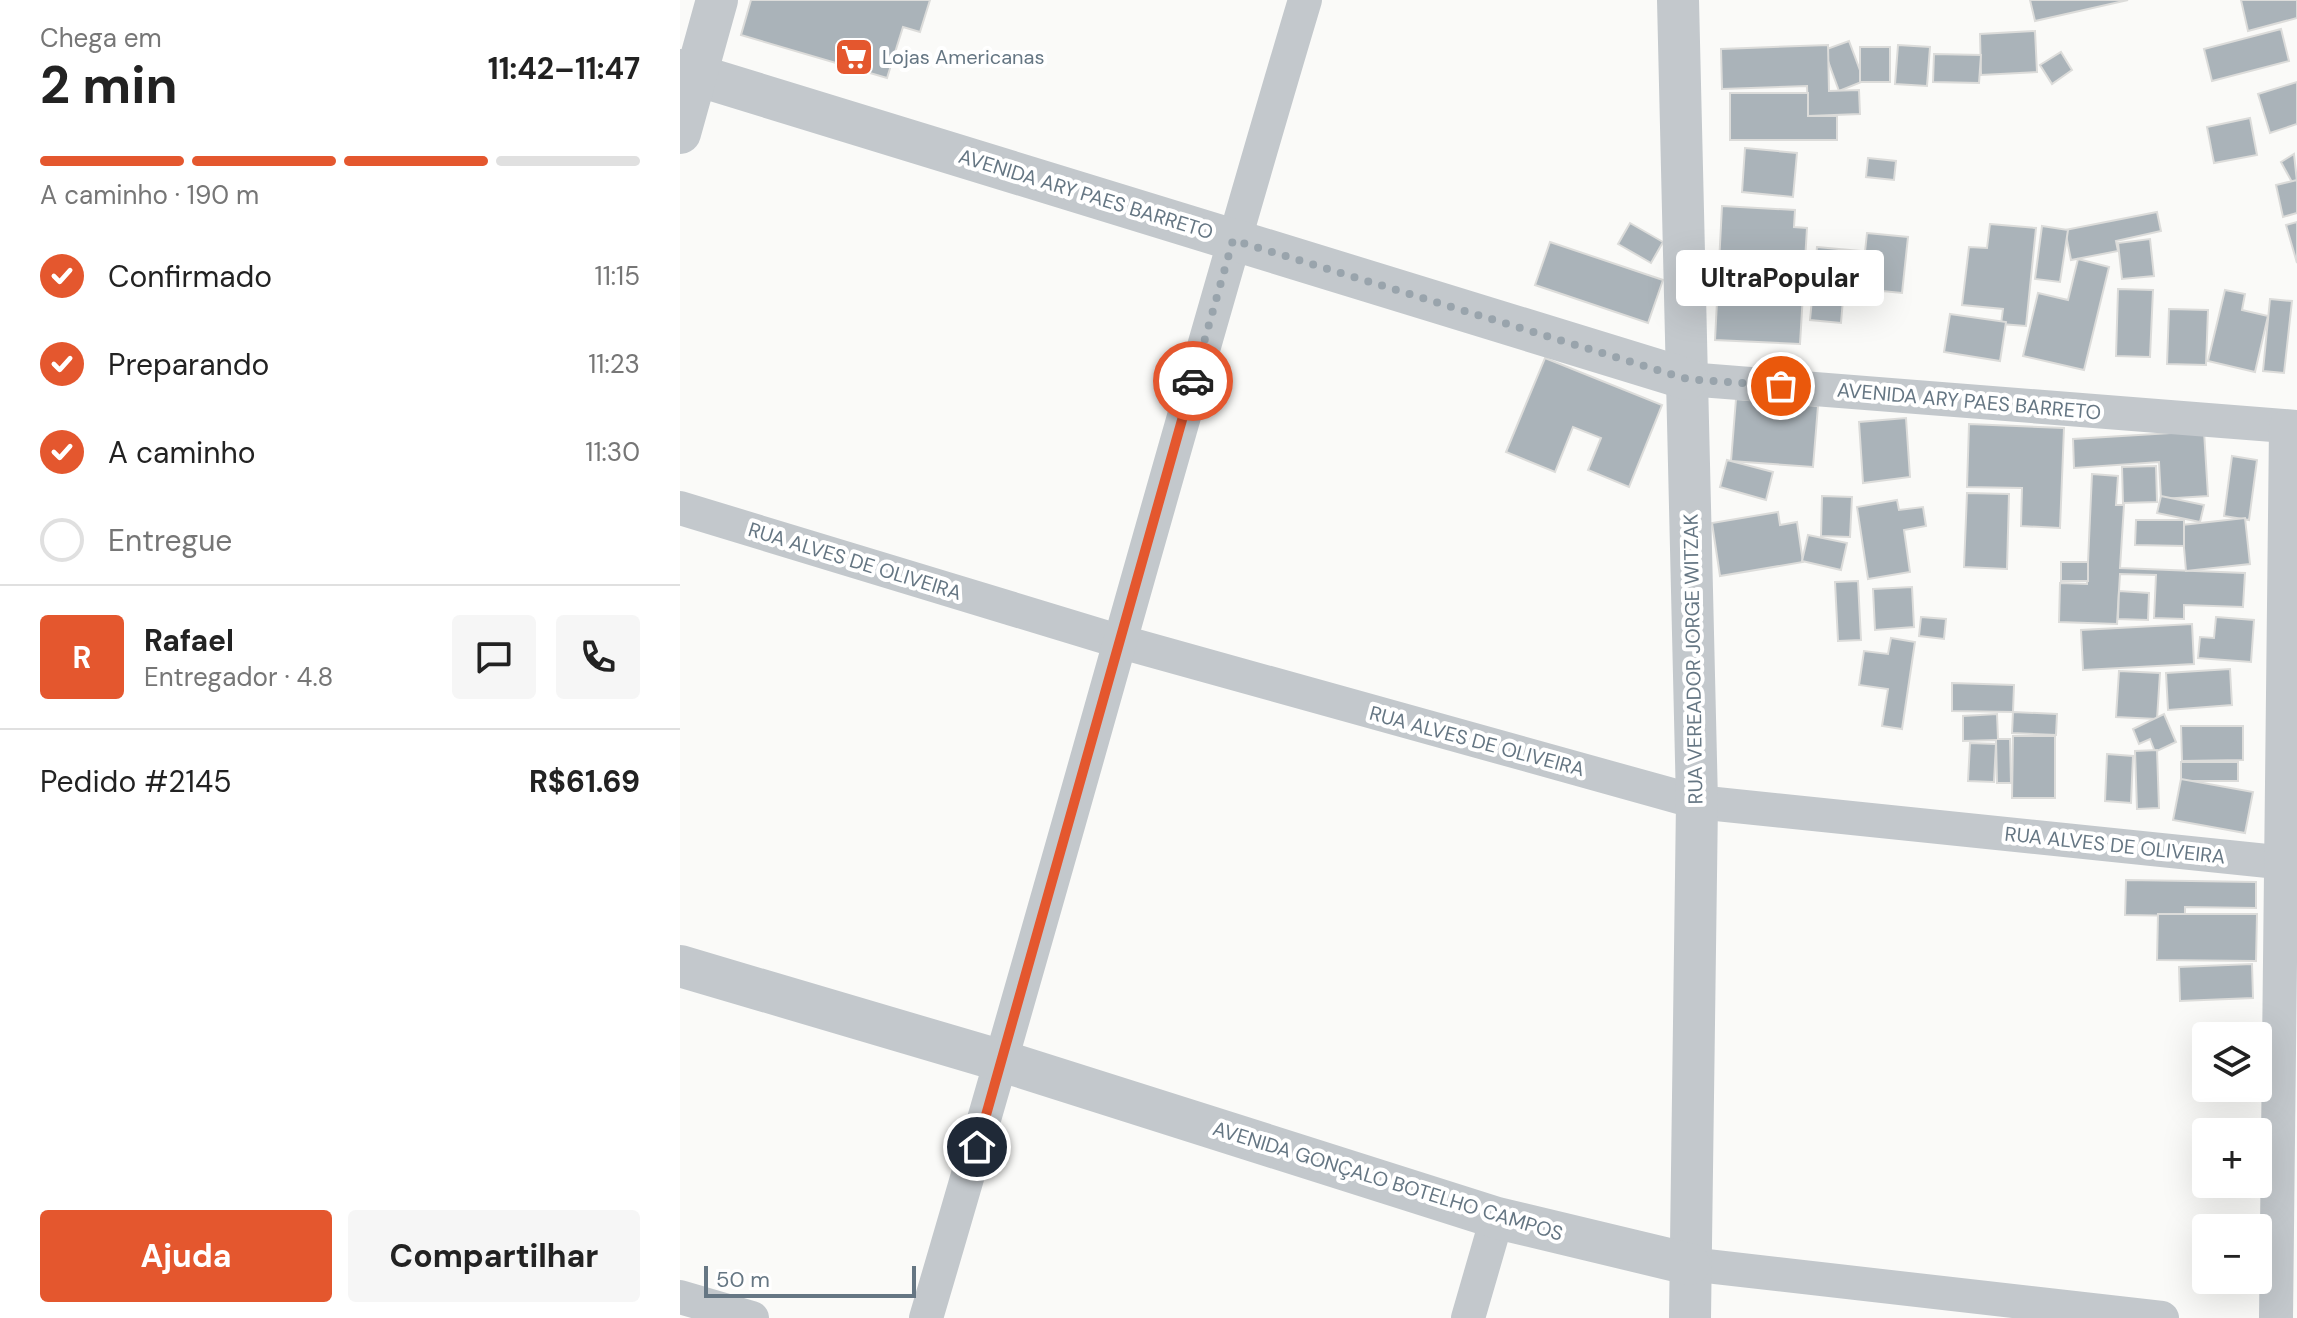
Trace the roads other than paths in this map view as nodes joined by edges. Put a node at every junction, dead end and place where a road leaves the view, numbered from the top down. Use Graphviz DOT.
graph roads {
  1 [pos="717,0"];
  2 [pos="1305,0"];
  3 [pos="1678,0"];
  4 [pos="688,72"];
  5 [pos="680,133"];
  6 [pos="1233,240"];
  7 [pos="1687,379"];
  8 [pos="2292,427"];
  9 [pos="680,508"];
  10 [pos="1118,641"];
  11 [pos="1697,802"];
  12 [pos="2289,863"];
  13 [pos="680,966"];
  14 [pos="1002,1061"];
  15 [pos="1497,1218"];
  16 [pos="1689,1264"];
  17 [pos="680,1297"];
  18 [pos="752,1318"];
  19 [pos="926,1318"];
  20 [pos="1468,1318"];
  21 [pos="1690,1318"];
  22 [pos="2162,1318"];
  23 [pos="2276,1318"];
  1 -- 4 [label="street"];
  2 -- 6 [label="street"];
  3 -- 7 [label="street, RUA VEREADOR JORGE WITZAK"];
  4 -- 5 [label="street"];
  4 -- 6 [label="street, AVENIDA ARY PAES BARRETO"];
  6 -- 7 [label="street, AVENIDA ARY PAES BARRETO"];
  6 -- 10 [label="street"];
  7 -- 8 [label="street, AVENIDA ARY PAES BARRETO"];
  7 -- 11 [label="street, RUA VEREADOR JORGE WITZAK"];
  8 -- 12 [label="street"];
  9 -- 10 [label="street, RUA ALVES DE OLIVEIRA"];
  10 -- 11 [label="street, RUA ALVES DE OLIVEIRA"];
  10 -- 14 [label="street"];
  11 -- 12 [label="street, RUA ALVES DE OLIVEIRA"];
  11 -- 16 [label="street, RUA VEREADOR JORGE WITZAK"];
  12 -- 23 [label="street"];
  13 -- 14 [label="street, AVENIDA GONÇALO BOTELHO CAMPOS"];
  14 -- 15 [label="street, AVENIDA GONÇALO BOTELHO CAMPOS"];
  14 -- 19 [label="street"];
  15 -- 16 [label="street, AVENIDA GONÇALO BOTELHO CAMPOS"];
  15 -- 20 [label="street"];
  16 -- 21 [label="street, RUA VEREADOR JORGE WITZAK"];
  16 -- 22 [label="street, AVENIDA GONÇALO BOTELHO CAMPOS"];
  17 -- 18 [label="street"];
}
